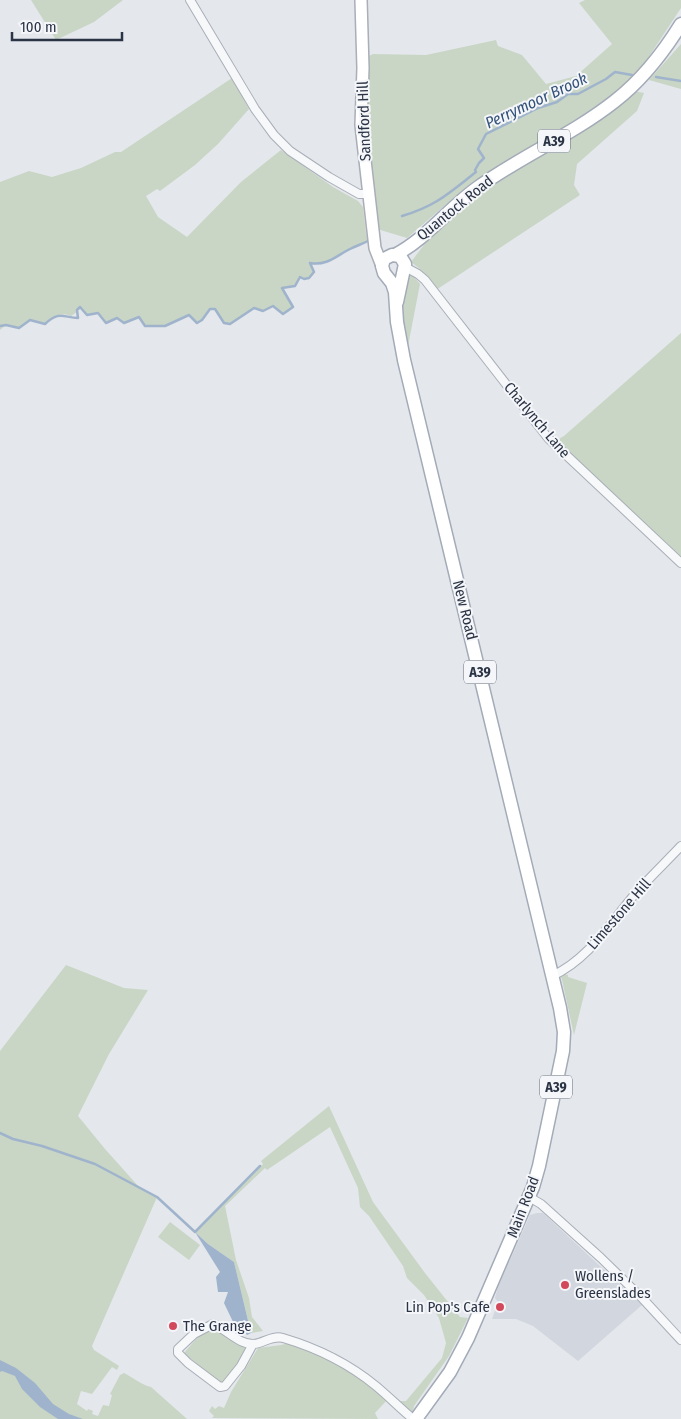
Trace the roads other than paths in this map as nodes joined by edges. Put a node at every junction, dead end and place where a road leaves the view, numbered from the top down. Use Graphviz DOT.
graph roads {
  1 [pos="190,0"];
  2 [pos="361,0"];
  3 [pos="681,24"];
  4 [pos="368,194"];
  5 [pos="375,241"];
  6 [pos="400,263"];
  7 [pos="384,271"];
  8 [pos="397,302"];
  9 [pos="681,563"];
  10 [pos="681,846"];
  11 [pos="552,976"];
  12 [pos="528,1197"];
  13 [pos="681,1340"];
  14 [pos="253,1344"];
  15 [pos="415,1419"];
  1 -- 4 [label="street"];
  2 -- 4 [label="main road, Sandford Hill"];
  3 -- 6 [label="main road, Quantock Road / A39"];
  4 -- 5 [label="main road, Sandford Hill"];
  5 -- 6 [label="main road"];
  5 -- 7 [label="main road, Sandford Hill"];
  6 -- 7 [label="main road, A39"];
  6 -- 7 [label="main road, A39"];
  6 -- 8 [label="main road, New Road / A39"];
  6 -- 9 [label="street, Charlynch Lane"];
  7 -- 8 [label="main road, New Road / A39"];
  8 -- 11 [label="main road, New Road / A39"];
  10 -- 11 [label="street, Limestone Hill"];
  11 -- 12 [label="main road, Main Road / A39"];
  12 -- 13 [label="street"];
  12 -- 15 [label="main road, Main Road / A39"];
  14 -- 14 [label="street"];
  14 -- 15 [label="street"];
}
